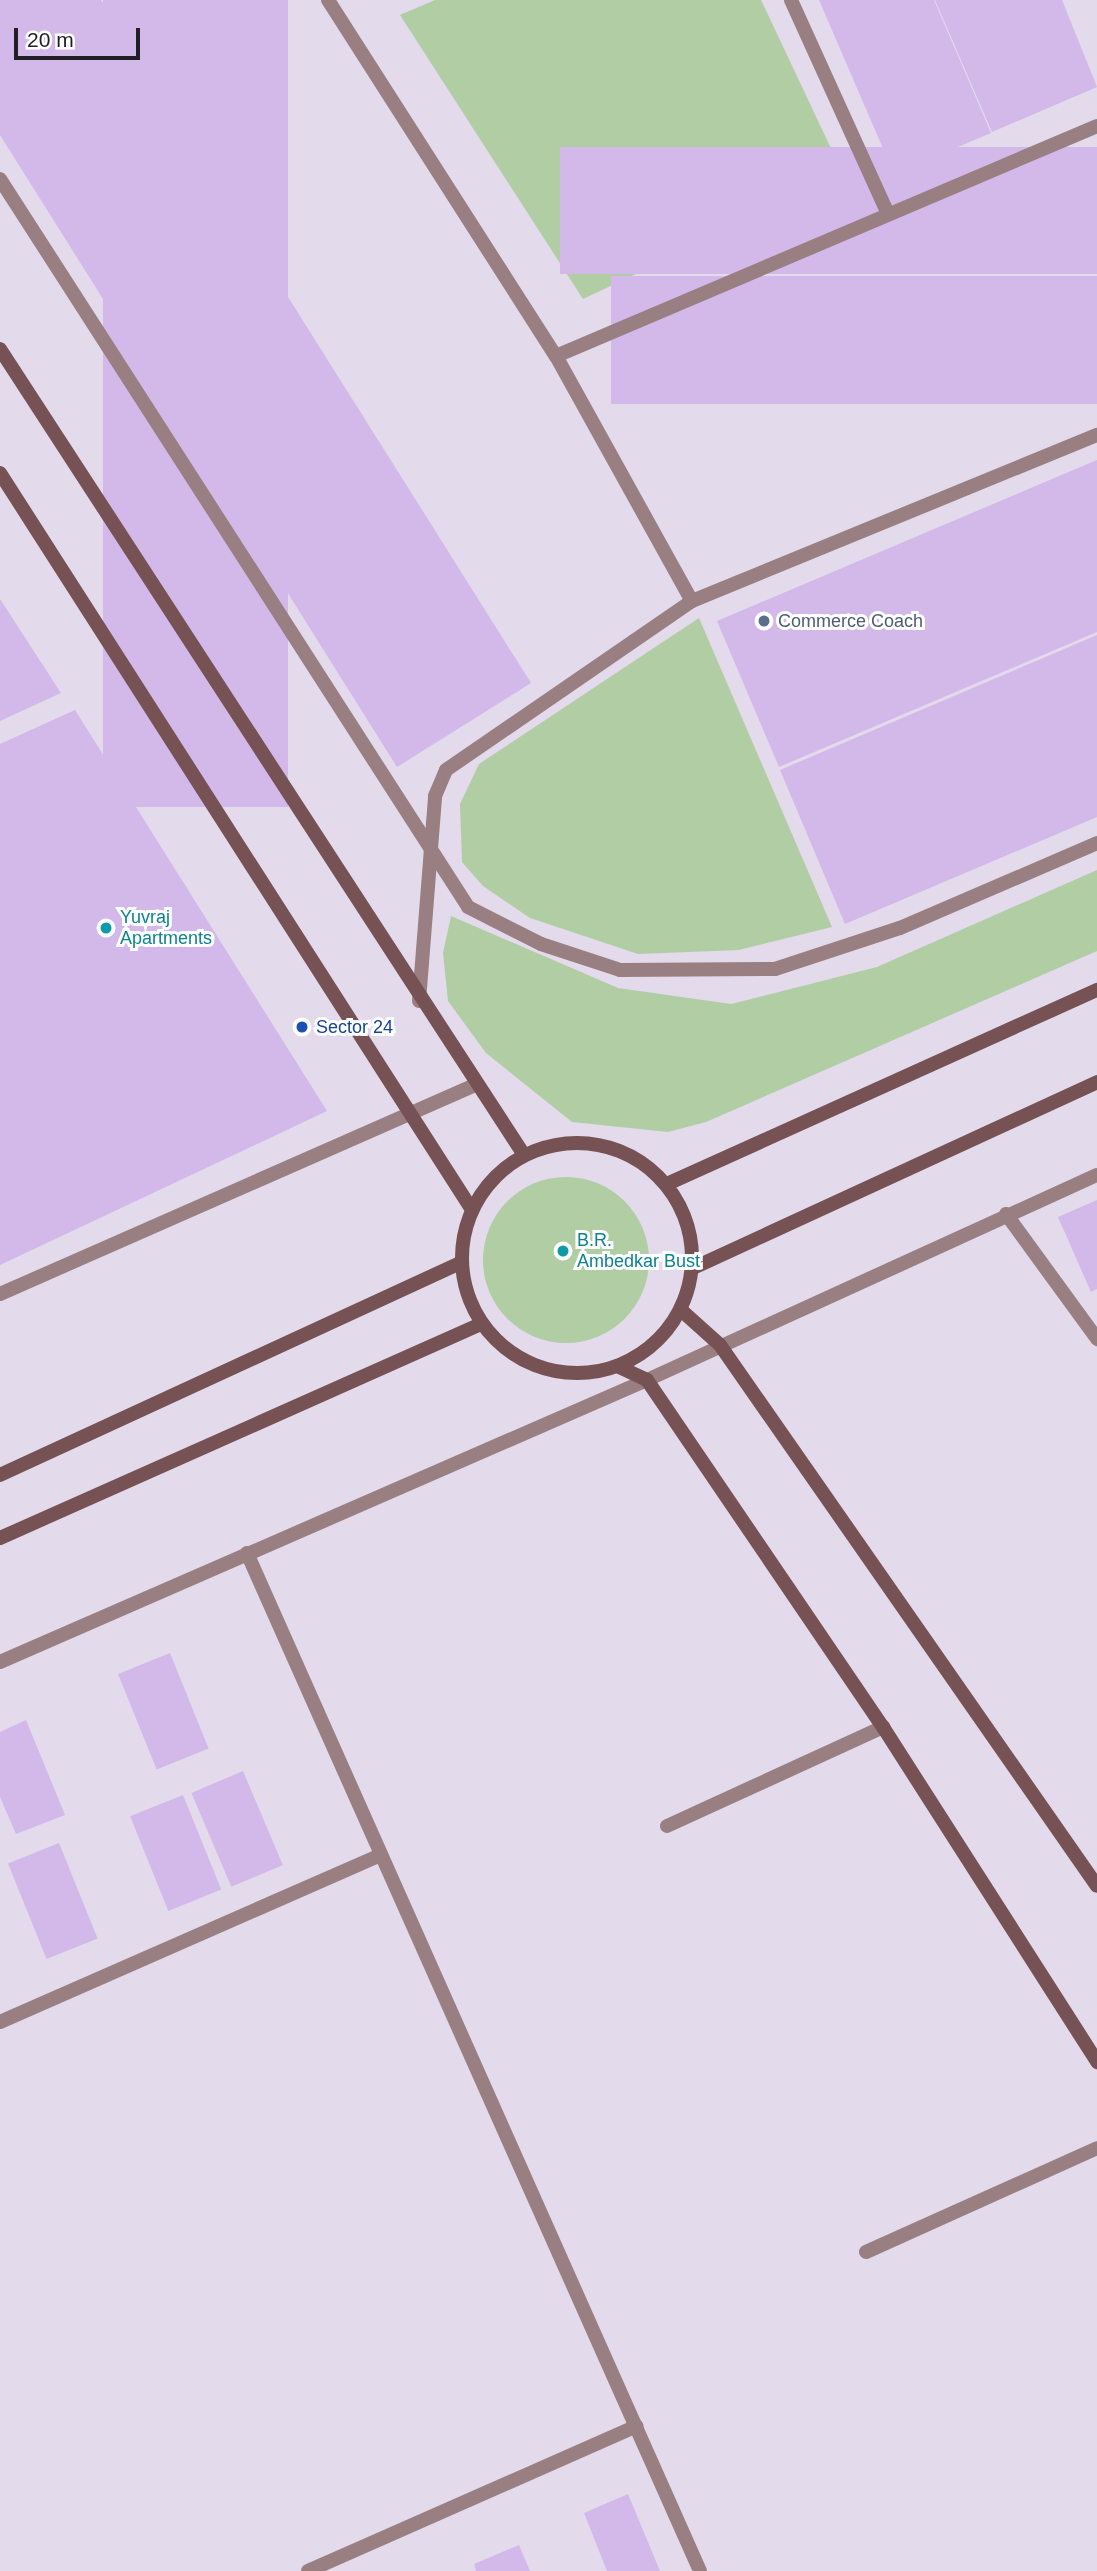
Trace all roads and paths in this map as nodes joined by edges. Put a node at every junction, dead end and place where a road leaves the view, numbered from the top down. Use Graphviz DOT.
graph roads {
  1 [pos="791,0"];
  2 [pos="335,2"];
  3 [pos="1097,126"];
  4 [pos="0,180"];
  5 [pos="888,214"];
  6 [pos="0,349"];
  7 [pos="556,356"];
  8 [pos="1097,436"];
  9 [pos="0,473"];
  10 [pos="692,601"];
  11 [pos="1097,843"];
  12 [pos="434,860"];
  13 [pos="1097,990"];
  14 [pos="419,1002"];
  15 [pos="1097,1082"];
  16 [pos="475,1085"];
  17 [pos="413,1112"];
  18 [pos="524,1155"];
  19 [pos="1097,1175"];
  20 [pos="667,1184"];
  21 [pos="472,1210"];
  22 [pos="1006,1214"];
  23 [pos="460,1263"];
  24 [pos="693,1268"];
  25 [pos="0,1294"];
  26 [pos="681,1310"];
  27 [pos="481,1324"];
  28 [pos="1097,1339"];
  29 [pos="720,1345"];
  30 [pos="617,1366"];
  31 [pos="647,1380"];
  32 [pos="0,1475"];
  33 [pos="0,1538"];
  34 [pos="247,1553"];
  35 [pos="0,1661"];
  36 [pos="883,1727"];
  37 [pos="667,1826"];
  38 [pos="381,1855"];
  39 [pos="1097,1886"];
  40 [pos="0,2022"];
  41 [pos="1097,2062"];
  42 [pos="1097,2148"];
  43 [pos="866,2252"];
  44 [pos="636,2426"];
  45 [pos="309,2571"];
  46 [pos="700,2571"];
  1 -- 5 [label="street"];
  2 -- 7 [label="street"];
  3 -- 5 [label="street"];
  4 -- 12 [label="street"];
  5 -- 7 [label="street"];
  6 -- 14 [label="street"];
  7 -- 10 [label="street"];
  8 -- 10 [label="street"];
  9 -- 17 [label="street"];
  10 -- 12 [label="street"];
  11 -- 12 [label="street"];
  12 -- 14 [label="street"];
  13 -- 20 [label="street"];
  14 -- 16 [label="street"];
  15 -- 24 [label="street"];
  16 -- 17 [label="street"];
  16 -- 18 [label="street"];
  17 -- 21 [label="street"];
  17 -- 25 [label="street"];
  18 -- 20 [label="street"];
  18 -- 21 [label="street"];
  19 -- 22 [label="street"];
  20 -- 24 [label="street"];
  21 -- 23 [label="street"];
  22 -- 28 [label="street"];
  22 -- 29 [label="street"];
  23 -- 27 [label="street"];
  23 -- 32 [label="street"];
  24 -- 26 [label="street"];
  26 -- 29 [label="street"];
  26 -- 30 [label="street"];
  27 -- 30 [label="street"];
  27 -- 33 [label="street"];
  29 -- 31 [label="street"];
  29 -- 39 [label="street"];
  30 -- 31 [label="street"];
  31 -- 34 [label="street"];
  31 -- 36 [label="street"];
  34 -- 35 [label="street"];
  34 -- 38 [label="street"];
  36 -- 37 [label="street"];
  36 -- 41 [label="street"];
  38 -- 40 [label="street"];
  38 -- 44 [label="street"];
  42 -- 43 [label="street"];
  44 -- 45 [label="street"];
  44 -- 46 [label="street"];
}
